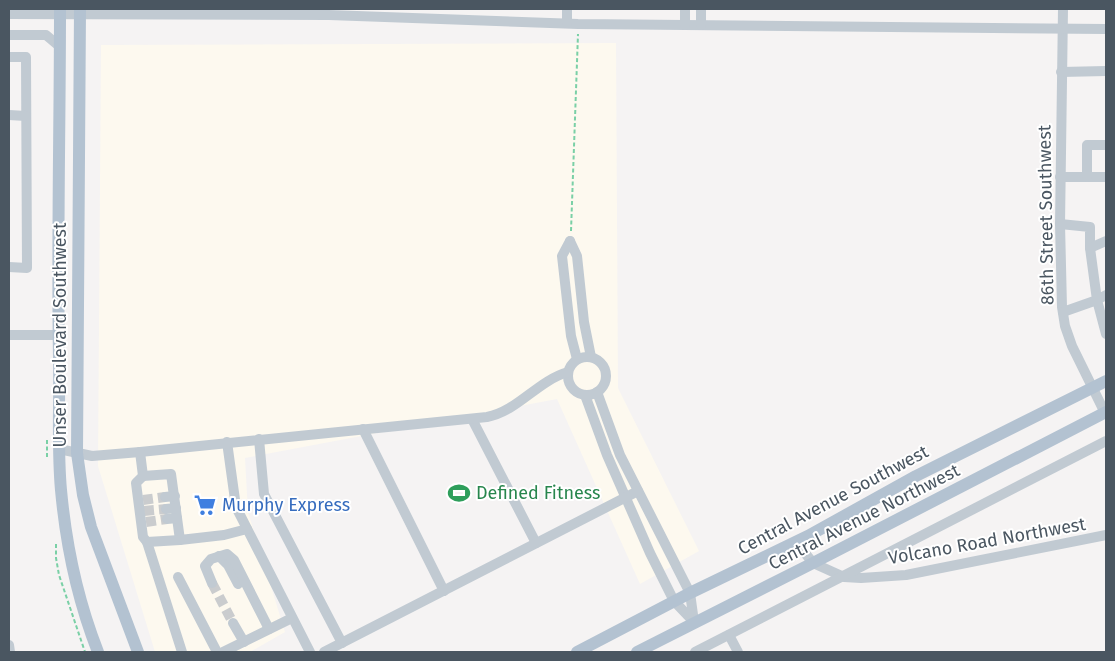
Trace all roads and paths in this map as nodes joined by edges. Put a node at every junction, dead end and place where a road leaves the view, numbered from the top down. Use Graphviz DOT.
graph roads {
  1 [pos="567,9"];
  2 [pos="685,9"];
  3 [pos="701,9"];
  4 [pos="1063,9"];
  5 [pos="60,12"];
  6 [pos="80,12"];
  7 [pos="329,12"];
  8 [pos="9,14"];
  9 [pos="567,23"];
  10 [pos="578,24"];
  11 [pos="684,25"];
  12 [pos="701,25"];
  13 [pos="1062,28"];
  14 [pos="1106,28"];
  15 [pos="9,35"];
  16 [pos="59,46"];
  17 [pos="9,57"];
  18 [pos="1106,71"];
  19 [pos="1061,72"];
  20 [pos="9,115"];
  21 [pos="26,116"];
  22 [pos="1106,145"];
  23 [pos="1087,177"];
  24 [pos="1106,177"];
  25 [pos="1060,178"];
  26 [pos="1060,224"];
  27 [pos="570,241"];
  28 [pos="1106,241"];
  29 [pos="1090,248"];
  30 [pos="9,267"];
  31 [pos="1102,297"];
  32 [pos="1063,312"];
  33 [pos="1106,334"];
  34 [pos="9,335"];
  35 [pos="59,335"];
  36 [pos="591,357"];
  37 [pos="577,359"];
  38 [pos="569,377"];
  39 [pos="1106,381"];
  40 [pos="1092,388"];
  41 [pos="597,392"];
  42 [pos="585,394"];
  43 [pos="1105,413"];
  44 [pos="472,419"];
  45 [pos="363,429"];
  46 [pos="259,439"];
  47 [pos="1106,441"];
  48 [pos="227,442"];
  49 [pos="59,449"];
  50 [pos="140,452"];
  51 [pos="77,453"];
  52 [pos="143,476"];
  53 [pos="638,491"];
  54 [pos="625,498"];
  55 [pos="247,529"];
  56 [pos="1106,535"];
  57 [pos="180,540"];
  58 [pos="146,542"];
  59 [pos="796,542"];
  60 [pos="536,543"];
  61 [pos="813,563"];
  62 [pos="844,577"];
  63 [pos="178,578"];
  64 [pos="212,583"];
  65 [pos="444,591"];
  66 [pos="690,593"];
  67 [pos="674,602"];
  68 [pos="292,618"];
  69 [pos="694,622"];
  70 [pos="233,623"];
  71 [pos="267,630"];
  72 [pos="728,635"];
  73 [pos="244,642"];
  74 [pos="342,643"];
  75 [pos="9,645"];
  76 [pos="10,652"];
  77 [pos="98,652"];
  78 [pos="138,652"];
  79 [pos="182,652"];
  80 [pos="217,652"];
  81 [pos="223,652"];
  82 [pos="310,652"];
  83 [pos="324,652"];
  84 [pos="577,652"];
  85 [pos="637,652"];
  86 [pos="695,652"];
  87 [pos="738,652"];
  1 -- 9 [label="street"];
  2 -- 11 [label="street"];
  3 -- 12 [label="street"];
  4 -- 13 [label="street, 86th Street Southwest"];
  5 -- 6 [label="street"];
  5 -- 8 [label="street"];
  5 -- 16 [label="main road, Unser Boulevard Southwest"];
  6 -- 7 [label="street"];
  6 -- 51 [label="main road, Unser Boulevard Southwest"];
  7 -- 9 [label="street"];
  9 -- 10 [label="street"];
  10 -- 11 [label="street"];
  10 -- 27 [label="path"];
  11 -- 12 [label="street"];
  12 -- 13 [label="street"];
  13 -- 14 [label="street"];
  13 -- 19 [label="street, 86th Street Southwest"];
  15 -- 16 [label="street"];
  16 -- 35 [label="main road, Unser Boulevard Southwest"];
  17 -- 21 [label="street"];
  18 -- 19 [label="street"];
  19 -- 25 [label="street, 86th Street Southwest"];
  20 -- 21 [label="street"];
  21 -- 30 [label="street"];
  22 -- 23 [label="street"];
  23 -- 24 [label="street"];
  23 -- 25 [label="street"];
  25 -- 26 [label="street, 86th Street Southwest"];
  26 -- 29 [label="street"];
  26 -- 32 [label="street, 86th Street Southwest"];
  27 -- 36 [label="street"];
  27 -- 37 [label="street"];
  28 -- 29 [label="street"];
  29 -- 31 [label="street"];
  31 -- 32 [label="street"];
  31 -- 33 [label="street"];
  32 -- 40 [label="street, 86th Street Southwest"];
  34 -- 35 [label="street"];
  35 -- 49 [label="main road, Unser Boulevard Southwest"];
  36 -- 37 [label="street"];
  36 -- 41 [label="street"];
  37 -- 38 [label="street"];
  38 -- 42 [label="street"];
  38 -- 44 [label="street"];
  39 -- 40 [label="main road, Central Avenue Southwest"];
  40 -- 43 [label="street, 86th Street Southwest"];
  40 -- 59 [label="main road, Central Avenue Southwest"];
  41 -- 42 [label="street"];
  41 -- 53 [label="street"];
  42 -- 54 [label="street"];
  43 -- 61 [label="main road, Central Avenue Northwest"];
  44 -- 45 [label="street"];
  44 -- 60 [label="street"];
  45 -- 46 [label="street"];
  45 -- 65 [label="street"];
  46 -- 48 [label="street"];
  46 -- 74 [label="street"];
  47 -- 62 [label="street"];
  48 -- 50 [label="street"];
  48 -- 55 [label="street"];
  49 -- 51 [label="street"];
  49 -- 77 [label="main road, Unser Boulevard Southwest"];
  50 -- 51 [label="street"];
  50 -- 52 [label="street"];
  51 -- 78 [label="main road, Unser Boulevard Southwest"];
  52 -- 57 [label="street"];
  52 -- 58 [label="street"];
  53 -- 54 [label="street"];
  53 -- 66 [label="street"];
  54 -- 60 [label="street"];
  54 -- 67 [label="street"];
  55 -- 57 [label="street"];
  55 -- 68 [label="street"];
  56 -- 62 [label="street, Volcano Road Northwest"];
  57 -- 58 [label="street"];
  58 -- 79 [label="street"];
  59 -- 61 [label="street, Volcano Road Northwest"];
  59 -- 66 [label="main road, Central Avenue Southwest"];
  60 -- 65 [label="street"];
  61 -- 62 [label="street, Volcano Road Northwest"];
  61 -- 69 [label="main road, Central Avenue Northwest"];
  62 -- 72 [label="street"];
  63 -- 80 [label="street"];
  64 -- 71 [label="street"];
  65 -- 74 [label="street"];
  66 -- 67 [label="main road, Central Avenue Southwest"];
  66 -- 69 [label="street"];
  67 -- 69 [label="street"];
  67 -- 84 [label="main road, Central Avenue Southwest"];
  68 -- 71 [label="street"];
  68 -- 82 [label="street"];
  69 -- 85 [label="main road, Central Avenue Northwest"];
  70 -- 73 [label="street"];
  71 -- 73 [label="street"];
  72 -- 86 [label="street"];
  72 -- 87 [label="street"];
  73 -- 81 [label="street"];
  74 -- 83 [label="street"];
  75 -- 76 [label="street"];
}
